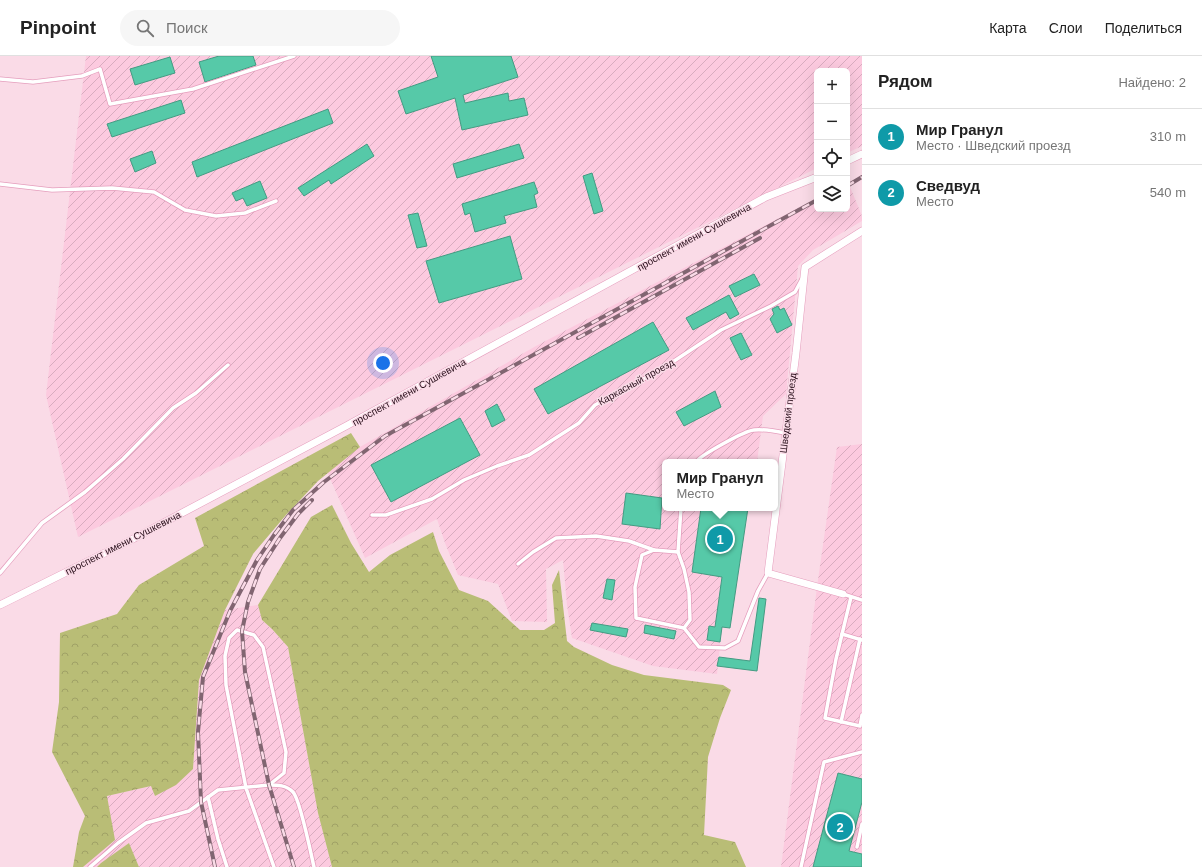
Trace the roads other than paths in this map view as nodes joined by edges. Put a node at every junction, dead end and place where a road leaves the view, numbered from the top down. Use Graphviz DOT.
graph roads {
  1 [pos="294,56"];
  2 [pos="0,79"];
  3 [pos="862,154"];
  4 [pos="850,160"];
  5 [pos="814,178"];
  6 [pos="0,184"];
  7 [pos="276,201"];
  8 [pos="862,231"];
  9 [pos="804,274"];
  10 [pos="228,366"];
  11 [pos="786,433"];
  12 [pos="701,459"];
  13 [pos="778,495"];
  14 [pos="682,511"];
  15 [pos="776,511"];
  16 [pos="372,515"];
  17 [pos="654,550"];
  18 [pos="678,552"];
  19 [pos="518,564"];
  20 [pos="0,573"];
  21 [pos="768,573"];
  22 [pos="843,594"];
  23 [pos="851,597"];
  24 [pos="862,600"];
  25 [pos="0,605"];
  26 [pos="684,628"];
  27 [pos="842,634"];
  28 [pos="861,639"];
  29 [pos="862,715"];
  30 [pos="841,722"];
  31 [pos="862,752"];
  32 [pos="270,785"];
  33 [pos="246,788"];
  34 [pos="208,797"];
  35 [pos="862,824"];
  36 [pos="857,847"];
  37 [pos="90,867"];
  38 [pos="227,867"];
  39 [pos="274,867"];
  40 [pos="314,867"];
  41 [pos="801,867"];
  1 -- 2 [label="lane"];
  3 -- 4 [label="street"];
  5 -- 25 [label="street, проспект имени Сушкевича"];
  6 -- 7 [label="lane"];
  8 -- 9 [label="street"];
  9 -- 11 [label="street, Шведский проезд"];
  9 -- 16 [label="lane, Каркасный проезд"];
  10 -- 20 [label="lane"];
  11 -- 12 [label="lane"];
  11 -- 13 [label="street, Шведский проезд"];
  14 -- 18 [label="lane"];
  15 -- 21 [label="street, Шведский проезд"];
  17 -- 18 [label="lane"];
  17 -- 19 [label="lane"];
  17 -- 26 [label="lane"];
  18 -- 26 [label="lane"];
  21 -- 22 [label="street"];
  21 -- 26 [label="lane"];
  22 -- 23 [label="lane"];
  23 -- 24 [label="lane"];
  23 -- 27 [label="lane"];
  27 -- 28 [label="lane"];
  27 -- 30 [label="lane"];
  28 -- 30 [label="lane"];
  29 -- 30 [label="lane"];
  31 -- 41 [label="lane"];
  32 -- 33 [label="lane"];
  32 -- 33 [label="lane"];
  32 -- 40 [label="lane"];
  33 -- 34 [label="lane"];
  33 -- 39 [label="lane"];
  34 -- 37 [label="lane"];
  34 -- 38 [label="lane"];
  35 -- 36 [label="lane"];
}
